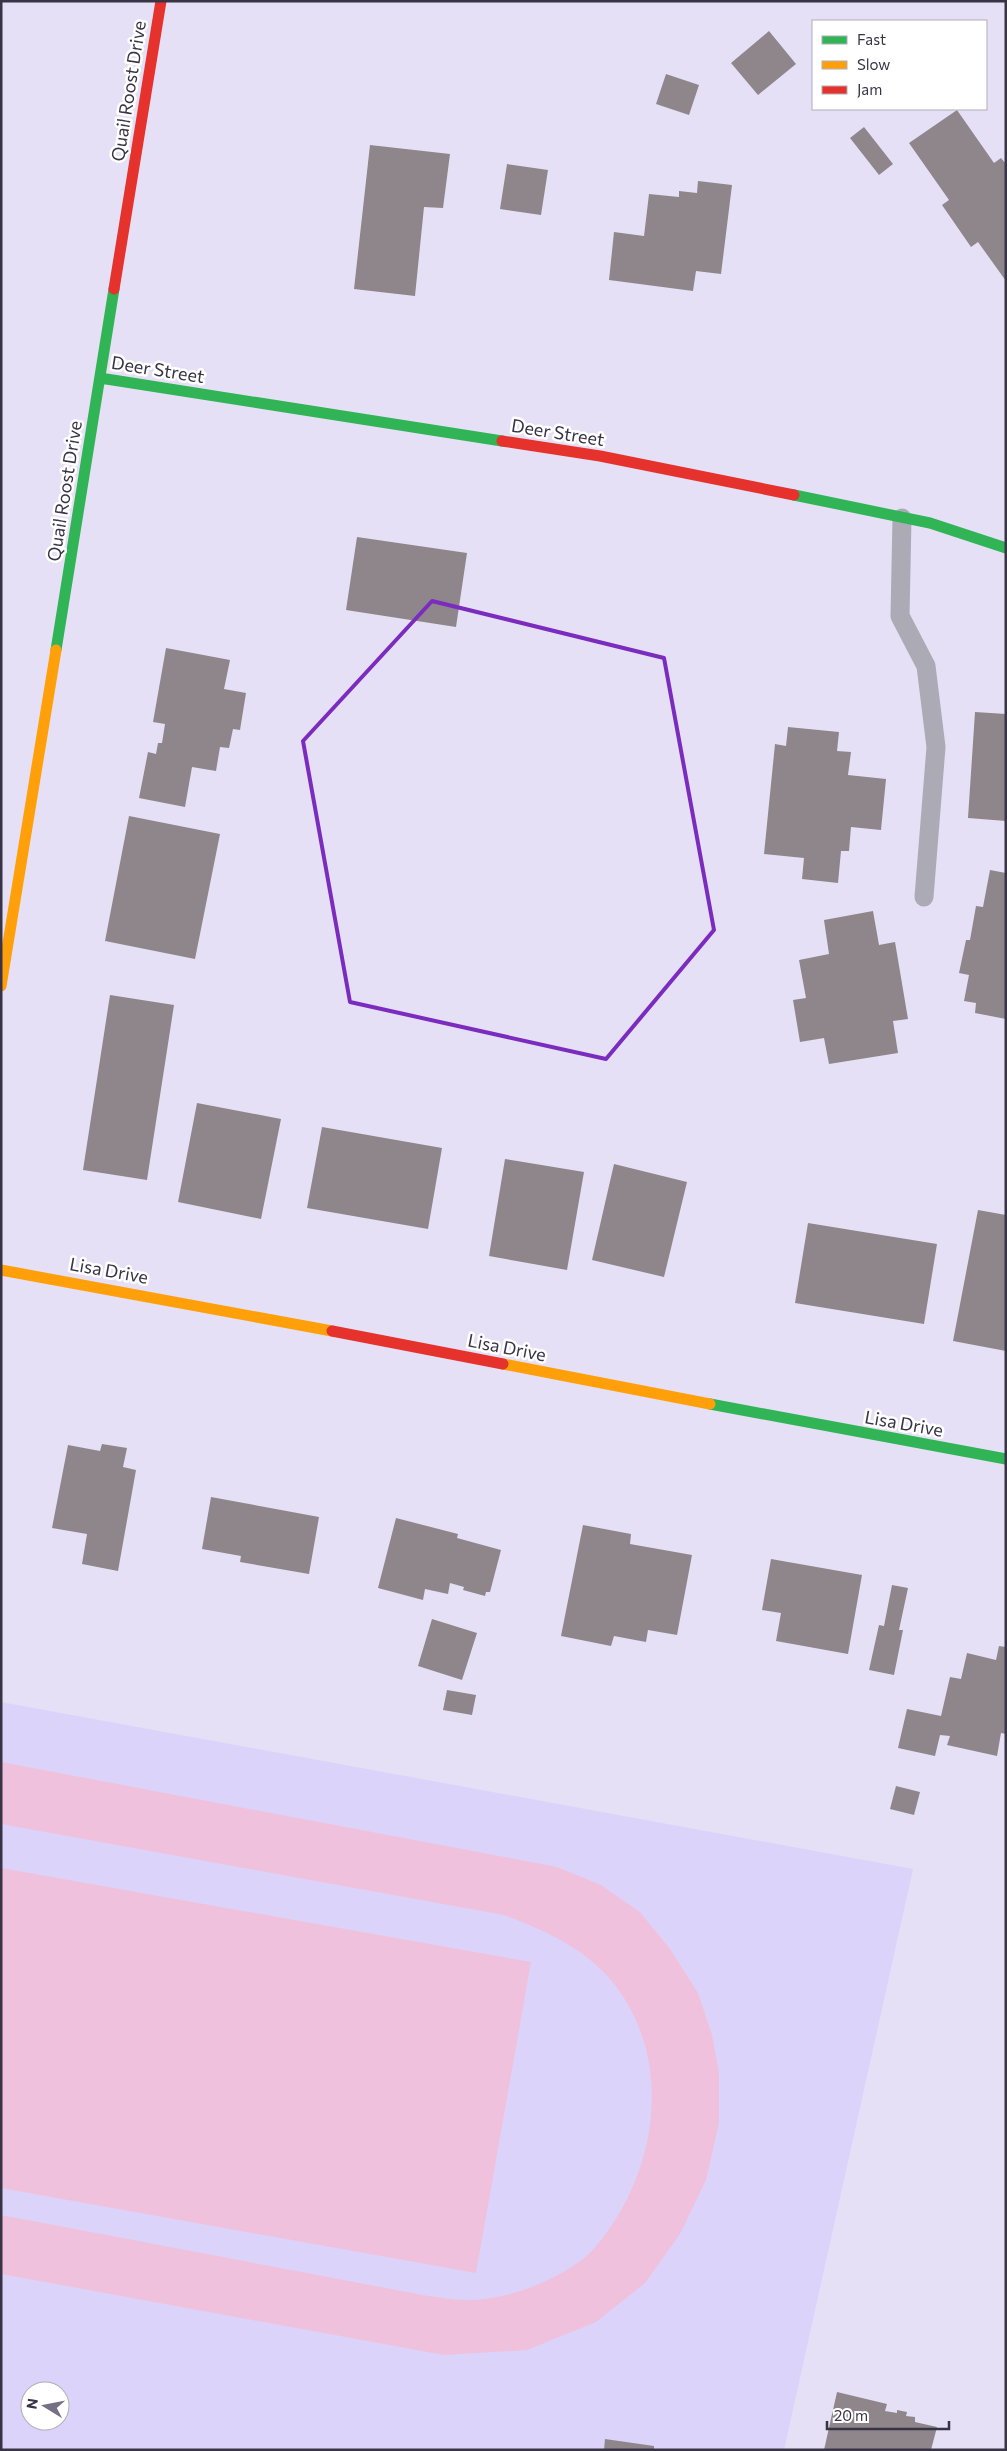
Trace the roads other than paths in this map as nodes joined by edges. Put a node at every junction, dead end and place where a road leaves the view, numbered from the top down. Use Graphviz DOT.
graph roads {
  1 [pos="161,1"];
  2 [pos="100,378"];
  3 [pos="902,518"];
  4 [pos="1006,548"];
  5 [pos="924,897"];
  6 [pos="1,986"];
  7 [pos="1,1270"];
  8 [pos="1006,1459"];
  1 -- 2 [label="street, Quail Roost Drive"];
  2 -- 3 [label="street, Deer Street"];
  2 -- 6 [label="street, Quail Roost Drive"];
  3 -- 4 [label="street, Deer Street"];
  3 -- 5 [label="lane"];
  7 -- 8 [label="street, Lisa Drive"];
}
